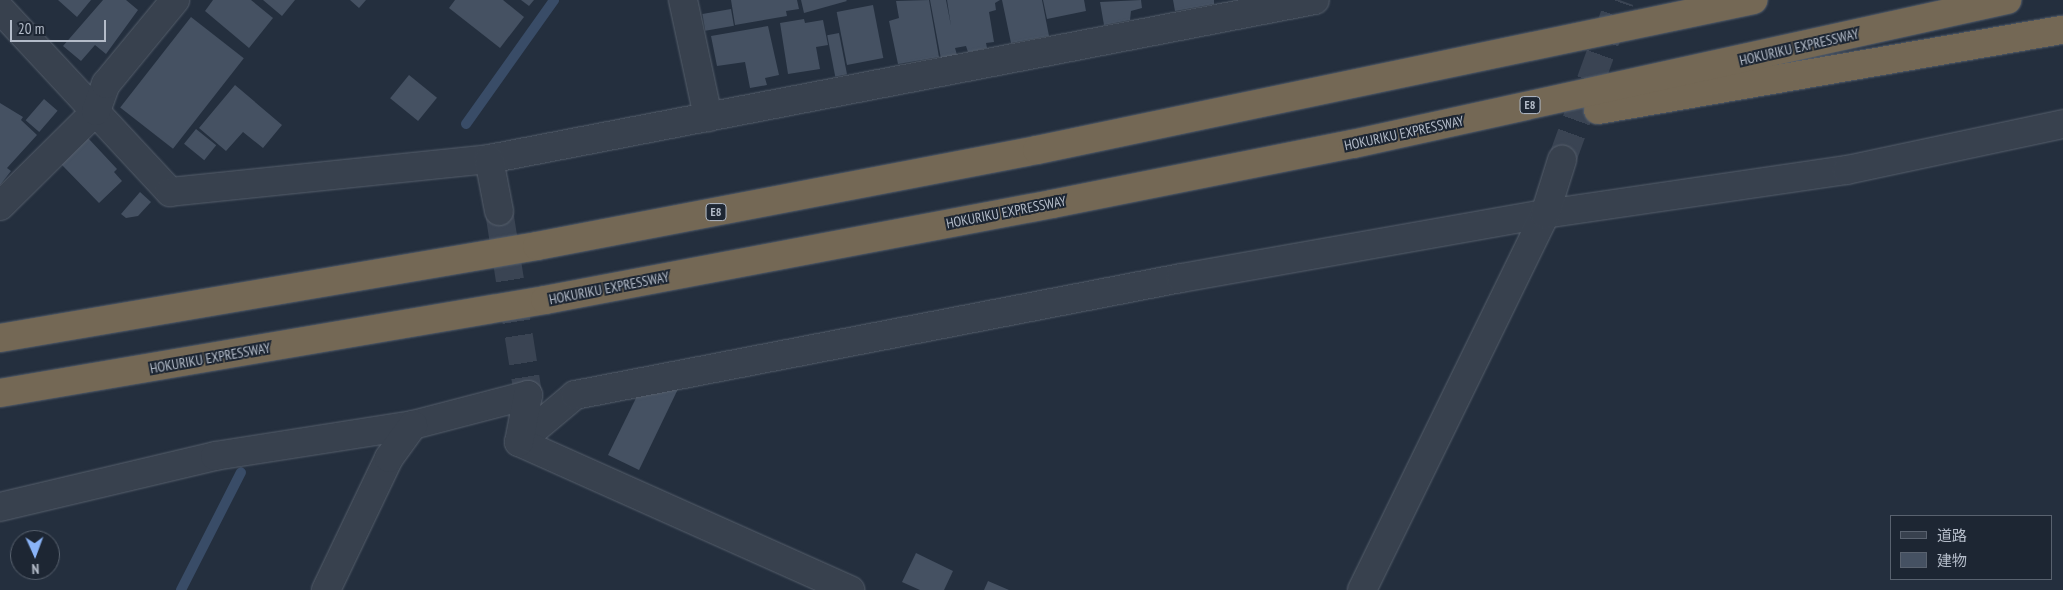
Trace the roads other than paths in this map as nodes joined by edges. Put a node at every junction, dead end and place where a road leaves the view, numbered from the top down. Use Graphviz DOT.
graph roads {
  1 [pos="176,0"];
  2 [pos="683,0"];
  3 [pos="1314,0"];
  4 [pos="1678,0"];
  5 [pos="1753,0"];
  6 [pos="2007,0"];
  7 [pos="0,9"];
  8 [pos="2063,30"];
  9 [pos="1428,71"];
  10 [pos="96,112"];
  11 [pos="708,117"];
  12 [pos="2063,124"];
  13 [pos="489,160"];
  14 [pos="1562,160"];
  15 [pos="1052,204"];
  16 [pos="0,206"];
  17 [pos="499,211"];
  18 [pos="1545,214"];
  19 [pos="0,338"];
  20 [pos="0,394"];
  21 [pos="413,425"];
  22 [pos="519,442"];
  23 [pos="0,507"];
  24 [pos="326,590"];
  25 [pos="850,590"];
  26 [pos="1362,590"];
  1 -- 10 [label="street"];
  2 -- 11 [label="street"];
  3 -- 11 [label="street"];
  4 -- 9 [label="highway"];
  5 -- 9 [label="highway, E8"];
  6 -- 15 [label="highway, HOKURIKU EXPRESSWAY / E8"];
  7 -- 10 [label="street"];
  8 -- 15 [label="highway"];
  9 -- 19 [label="highway, E8"];
  10 -- 13 [label="street"];
  10 -- 16 [label="street"];
  11 -- 13 [label="street"];
  12 -- 18 [label="street"];
  13 -- 17 [label="street"];
  14 -- 18 [label="street"];
  15 -- 20 [label="highway, HOKURIKU EXPRESSWAY / E8"];
  18 -- 22 [label="street"];
  18 -- 26 [label="street"];
  21 -- 22 [label="street"];
  21 -- 23 [label="street"];
  21 -- 24 [label="street"];
  22 -- 25 [label="street"];
}
